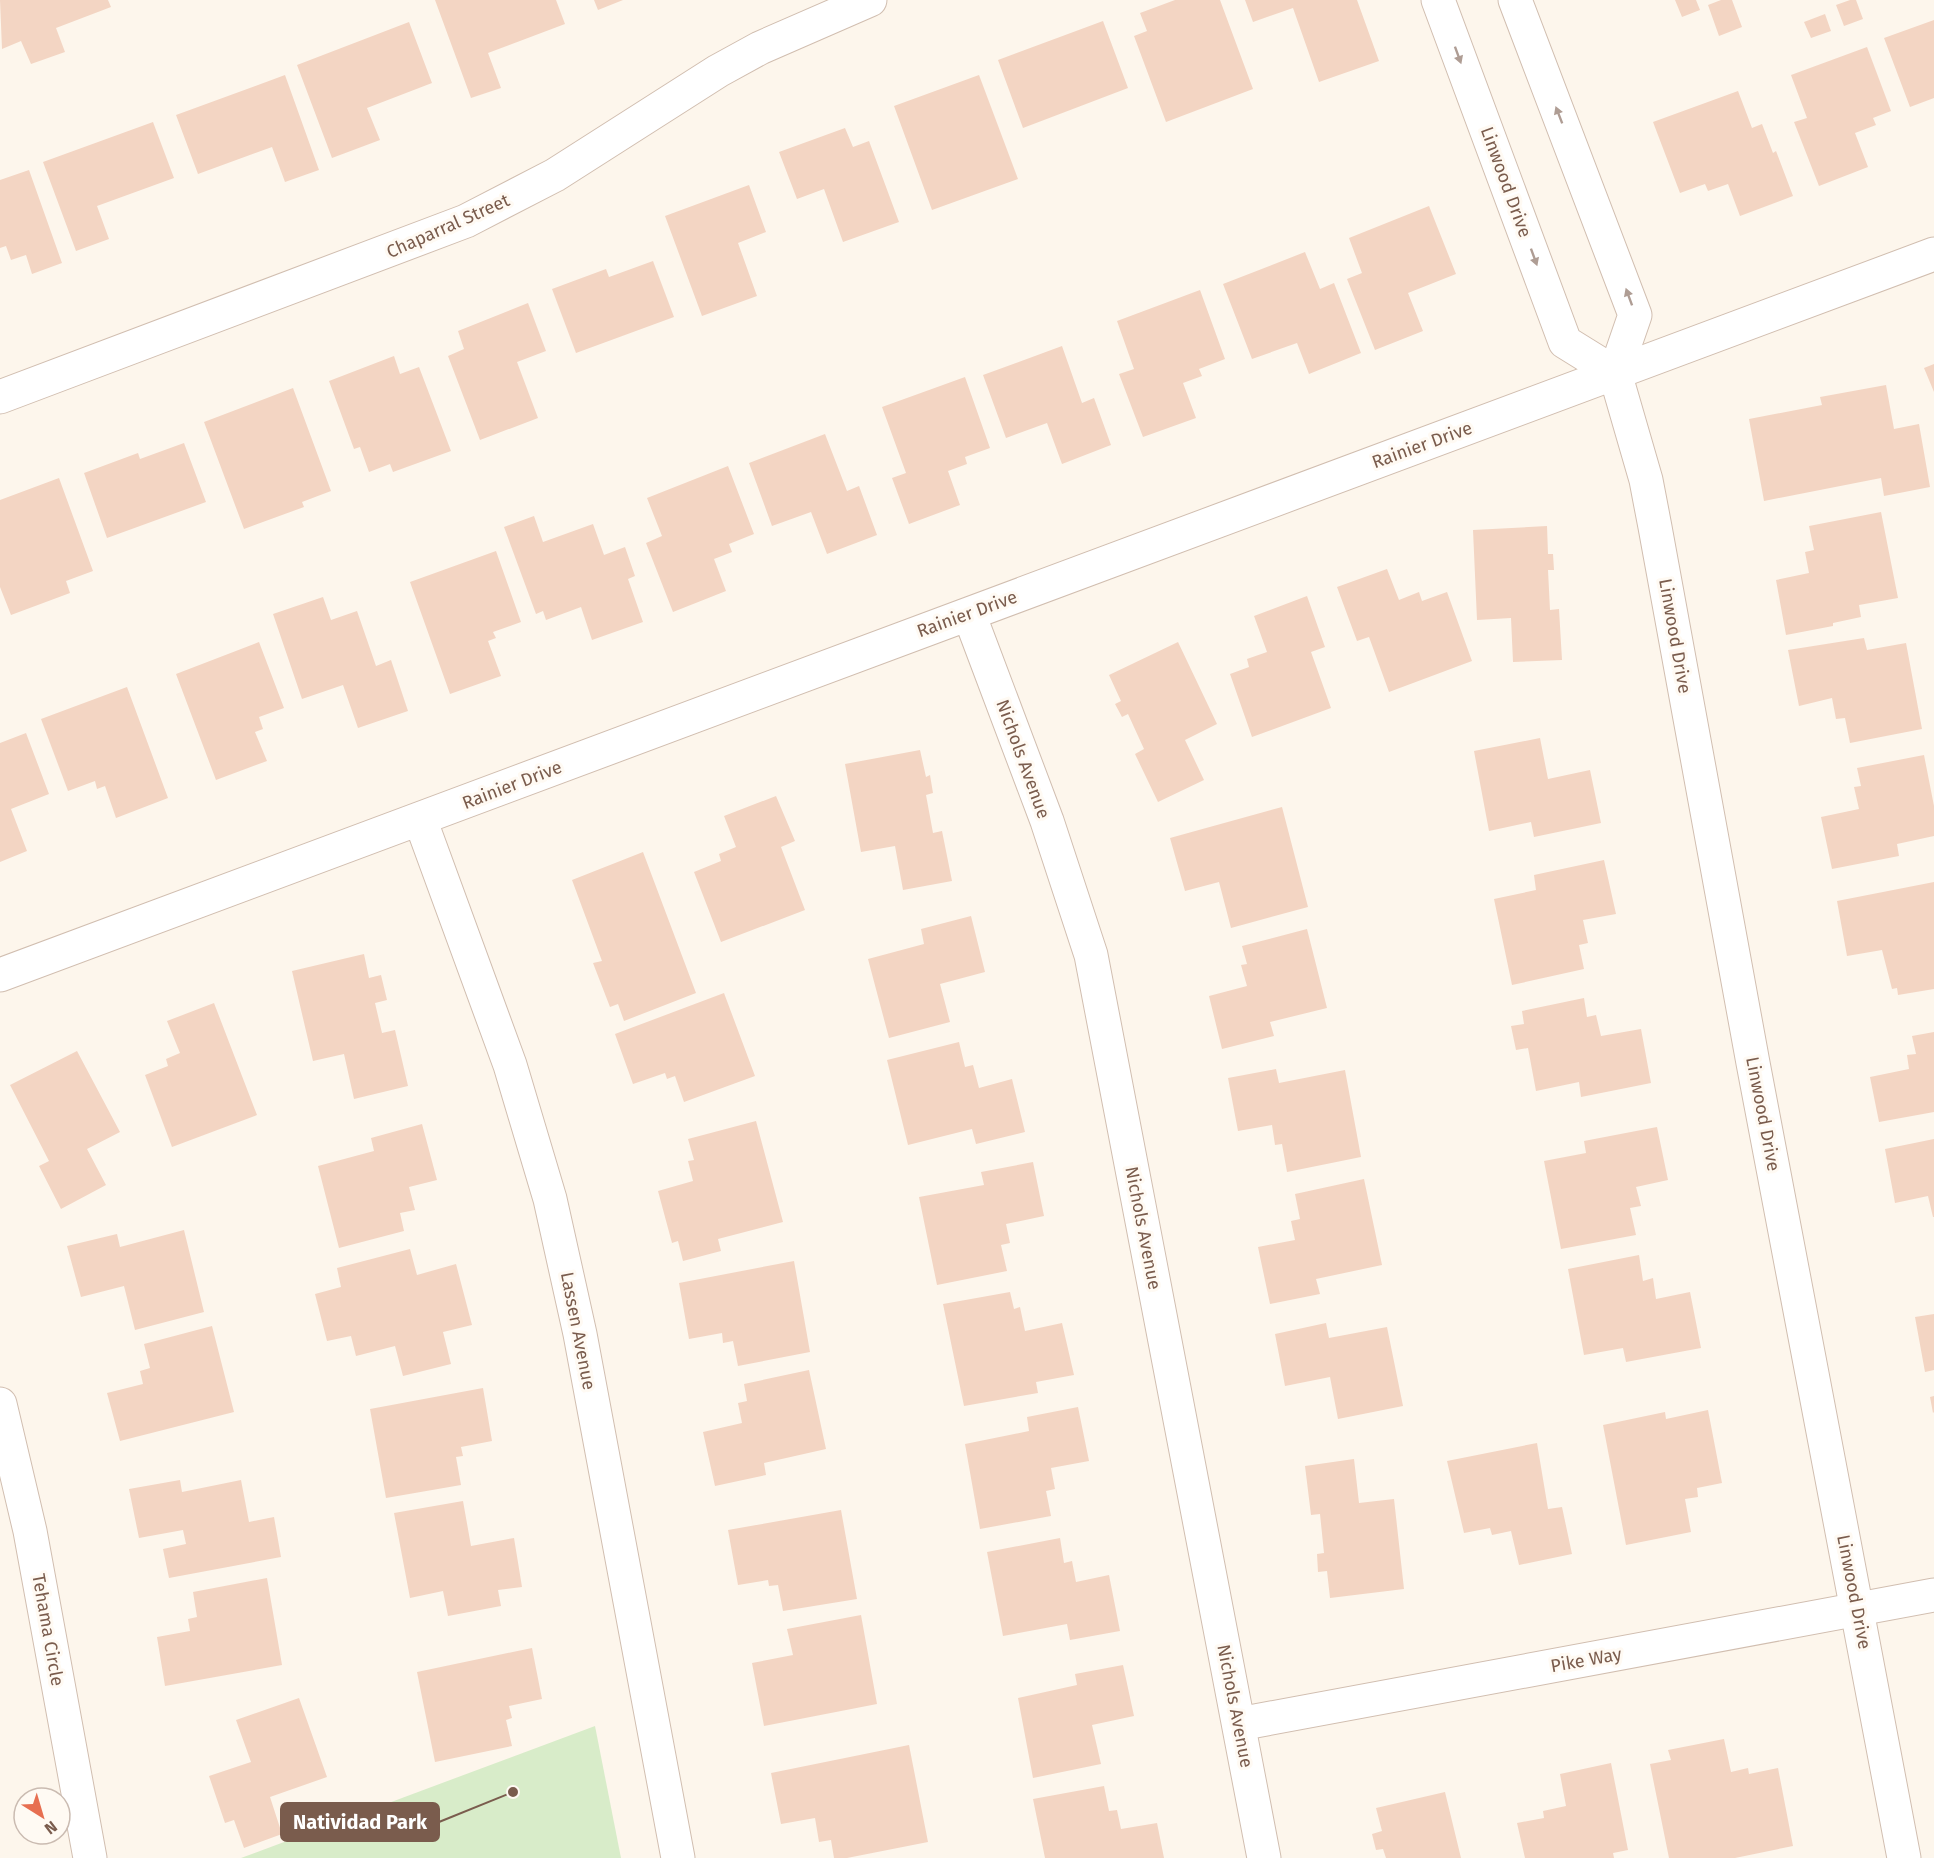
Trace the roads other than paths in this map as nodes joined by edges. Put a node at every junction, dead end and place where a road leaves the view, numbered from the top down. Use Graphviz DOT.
graph roads {
  1 [pos="867,0"];
  2 [pos="1438,0"];
  3 [pos="1515,0"];
  4 [pos="1934,254"];
  5 [pos="1615,373"];
  6 [pos="0,397"];
  7 [pos="969,614"];
  8 [pos="420,819"];
  9 [pos="0,975"];
  10 [pos="0,1404"];
  11 [pos="1934,1595"];
  12 [pos="1858,1610"];
  13 [pos="1239,1724"];
  14 [pos="90,1858"];
  15 [pos="678,1858"];
  16 [pos="1264,1858"];
  17 [pos="1904,1858"];
  1 -- 6 [label="street, Chaparral Street"];
  2 -- 5 [label="street, Linwood Drive, one-way"];
  5 -- 3 [label="street, one-way"];
  4 -- 5 [label="street, Rainier Drive"];
  5 -- 7 [label="street, Rainier Drive"];
  5 -- 12 [label="street, Linwood Drive"];
  7 -- 8 [label="street, Rainier Drive"];
  7 -- 13 [label="street, Nichols Avenue"];
  8 -- 9 [label="street, Rainier Drive"];
  8 -- 15 [label="street, Lassen Avenue"];
  10 -- 14 [label="street, Tehama Circle"];
  11 -- 12 [label="street, Pike Way"];
  12 -- 13 [label="street, Pike Way"];
  12 -- 17 [label="street, Linwood Drive"];
  13 -- 16 [label="street, Nichols Avenue"];
}
